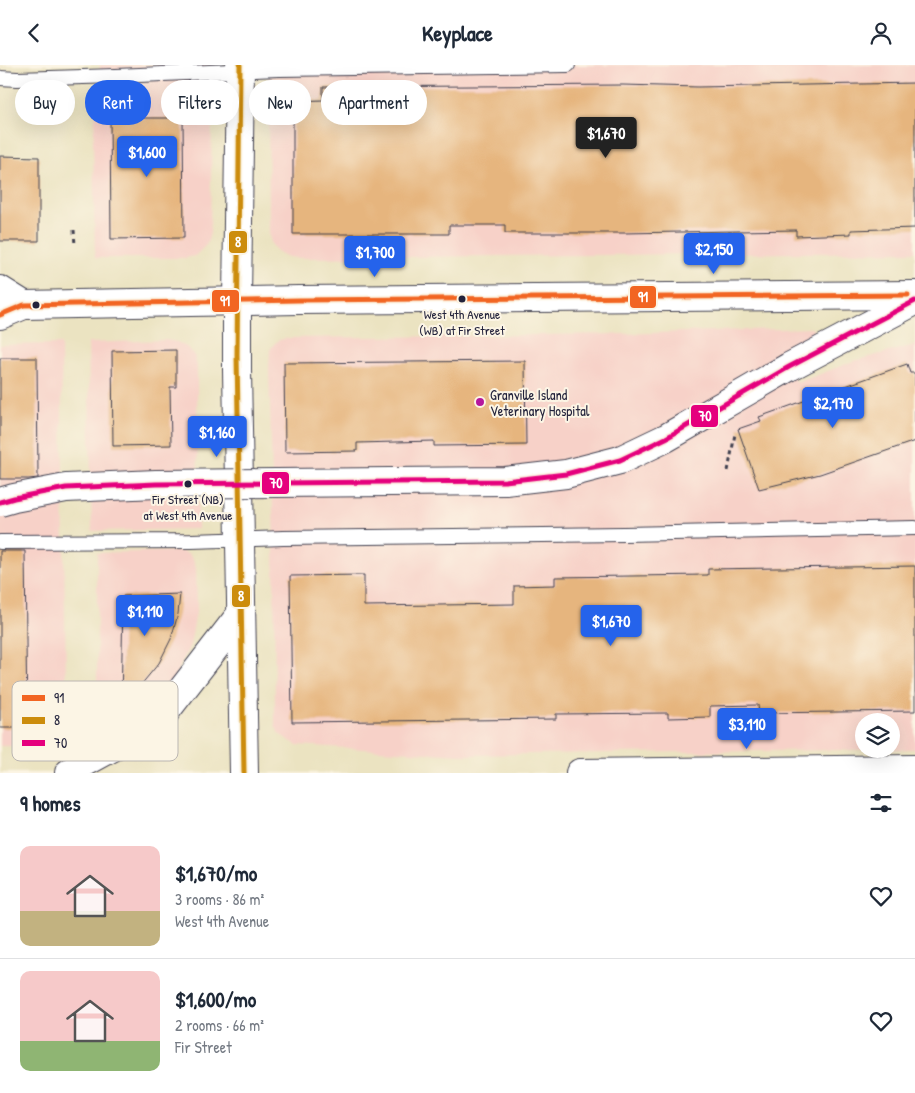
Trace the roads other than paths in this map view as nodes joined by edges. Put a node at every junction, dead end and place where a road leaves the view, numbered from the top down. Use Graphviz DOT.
graph roads {
  1 [pos="568,65"];
  2 [pos="240,68"];
  3 [pos="0,78"];
  4 [pos="0,290"];
  5 [pos="915,295"];
  6 [pos="237,301"];
  7 [pos="915,301"];
  8 [pos="12,310"];
  9 [pos="0,502"];
  10 [pos="915,528"];
  11 [pos="240,539"];
  12 [pos="0,541"];
  13 [pos="241,614"];
  14 [pos="178,695"];
  15 [pos="87,761"];
  16 [pos="915,769"];
  17 [pos="69,773"];
  18 [pos="244,773"];
  19 [pos="580,773"];
  1 -- 2 [label="lane"];
  2 -- 3 [label="lane"];
  2 -- 6 [label="main road"];
  4 -- 8 [label="main road"];
  5 -- 6 [label="main road"];
  6 -- 8 [label="main road"];
  6 -- 11 [label="main road"];
  7 -- 9 [label="main road, bridge"];
  10 -- 11 [label="lane"];
  11 -- 12 [label="lane"];
  11 -- 13 [label="main road"];
  13 -- 14 [label="main road"];
  13 -- 18 [label="main road"];
  15 -- 17 [label="main road"];
  16 -- 19 [label="main road"];
}
